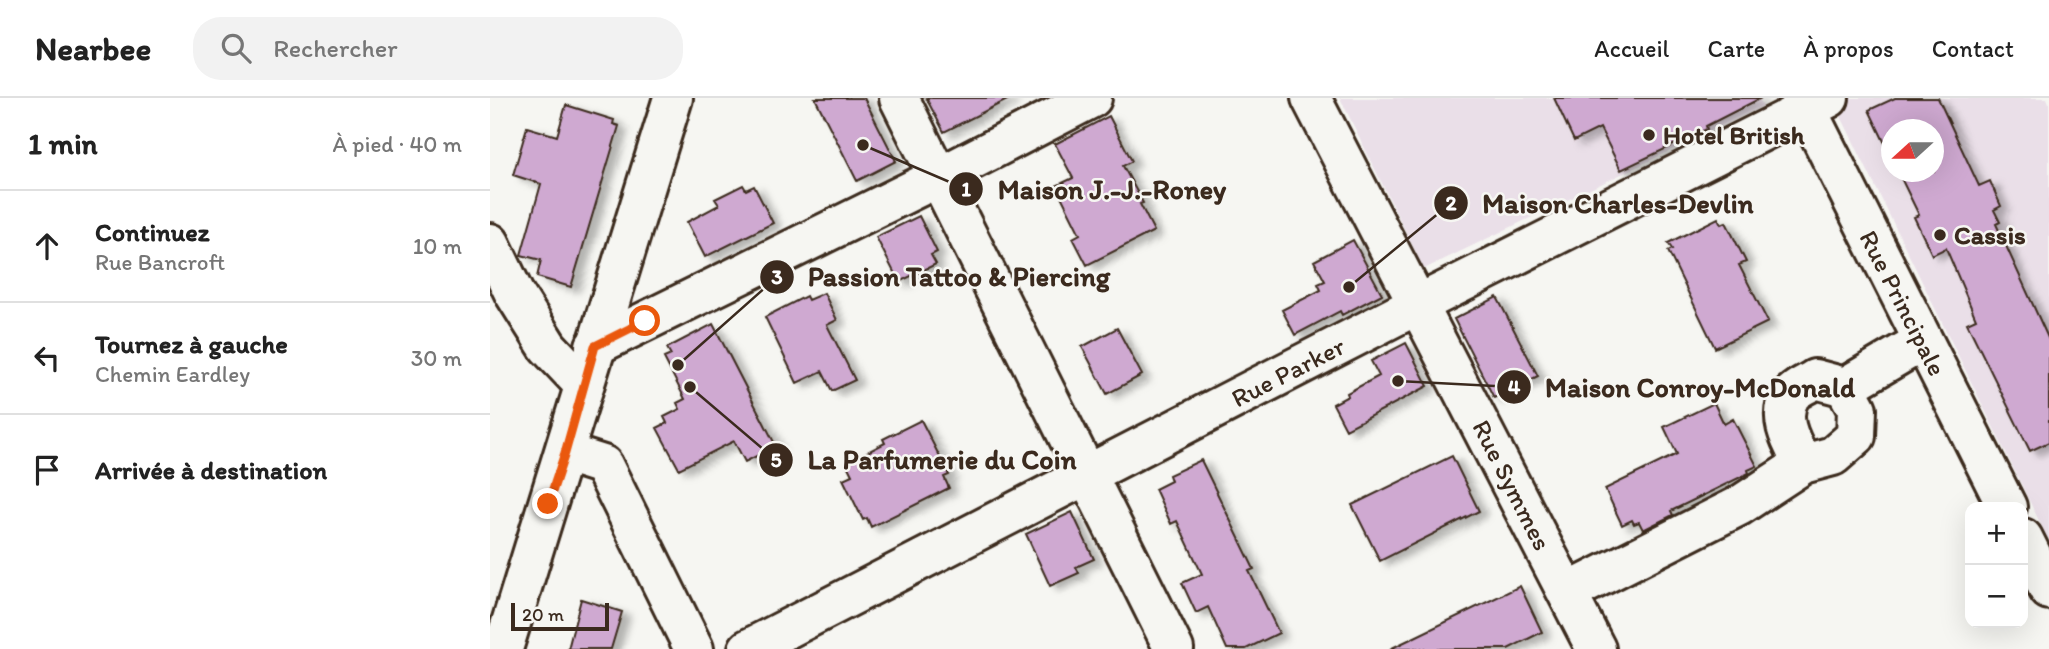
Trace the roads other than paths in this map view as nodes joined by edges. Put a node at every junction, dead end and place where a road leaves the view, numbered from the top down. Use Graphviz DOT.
graph roads {
  1 [pos="673,98"];
  2 [pos="899,98"];
  3 [pos="1092,98"];
  4 [pos="1311,98"];
  5 [pos="1812,102"];
  6 [pos="939,177"];
  7 [pos="490,243"];
  8 [pos="1419,304"];
  9 [pos="1923,341"];
  10 [pos="595,346"];
  11 [pos="583,384"];
  12 [pos="1845,387"];
  13 [pos="565,453"];
  14 [pos="1803,464"];
  15 [pos="1087,476"];
  16 [pos="2004,502"];
  17 [pos="2028,548"];
  18 [pos="2049,590"];
  19 [pos="1567,593"];
  20 [pos="503,649"];
  21 [pos="695,649"];
  22 [pos="748,649"];
  23 [pos="1174,649"];
  24 [pos="1596,649"];
  1 -- 10 [label="street"];
  2 -- 6 [label="street"];
  3 -- 6 [label="street"];
  4 -- 8 [label="street, Rue Symmes"];
  5 -- 8 [label="street, Rue Parker"];
  5 -- 9 [label="street, Rue Principale"];
  6 -- 10 [label="street"];
  6 -- 15 [label="street"];
  7 -- 11 [label="street"];
  8 -- 15 [label="street, Rue Parker"];
  8 -- 19 [label="street, Rue Symmes"];
  9 -- 12 [label="street"];
  9 -- 16 [label="street, Rue Principale"];
  10 -- 11 [label="street"];
  11 -- 13 [label="street"];
  12 -- 14 [label="street"];
  12 -- 14 [label="street"];
  13 -- 20 [label="street"];
  13 -- 21 [label="street"];
  14 -- 19 [label="street"];
  15 -- 22 [label="street, Rue Parker"];
  15 -- 23 [label="street"];
  17 -- 18 [label="street"];
  19 -- 24 [label="street, Rue Symmes"];
}
